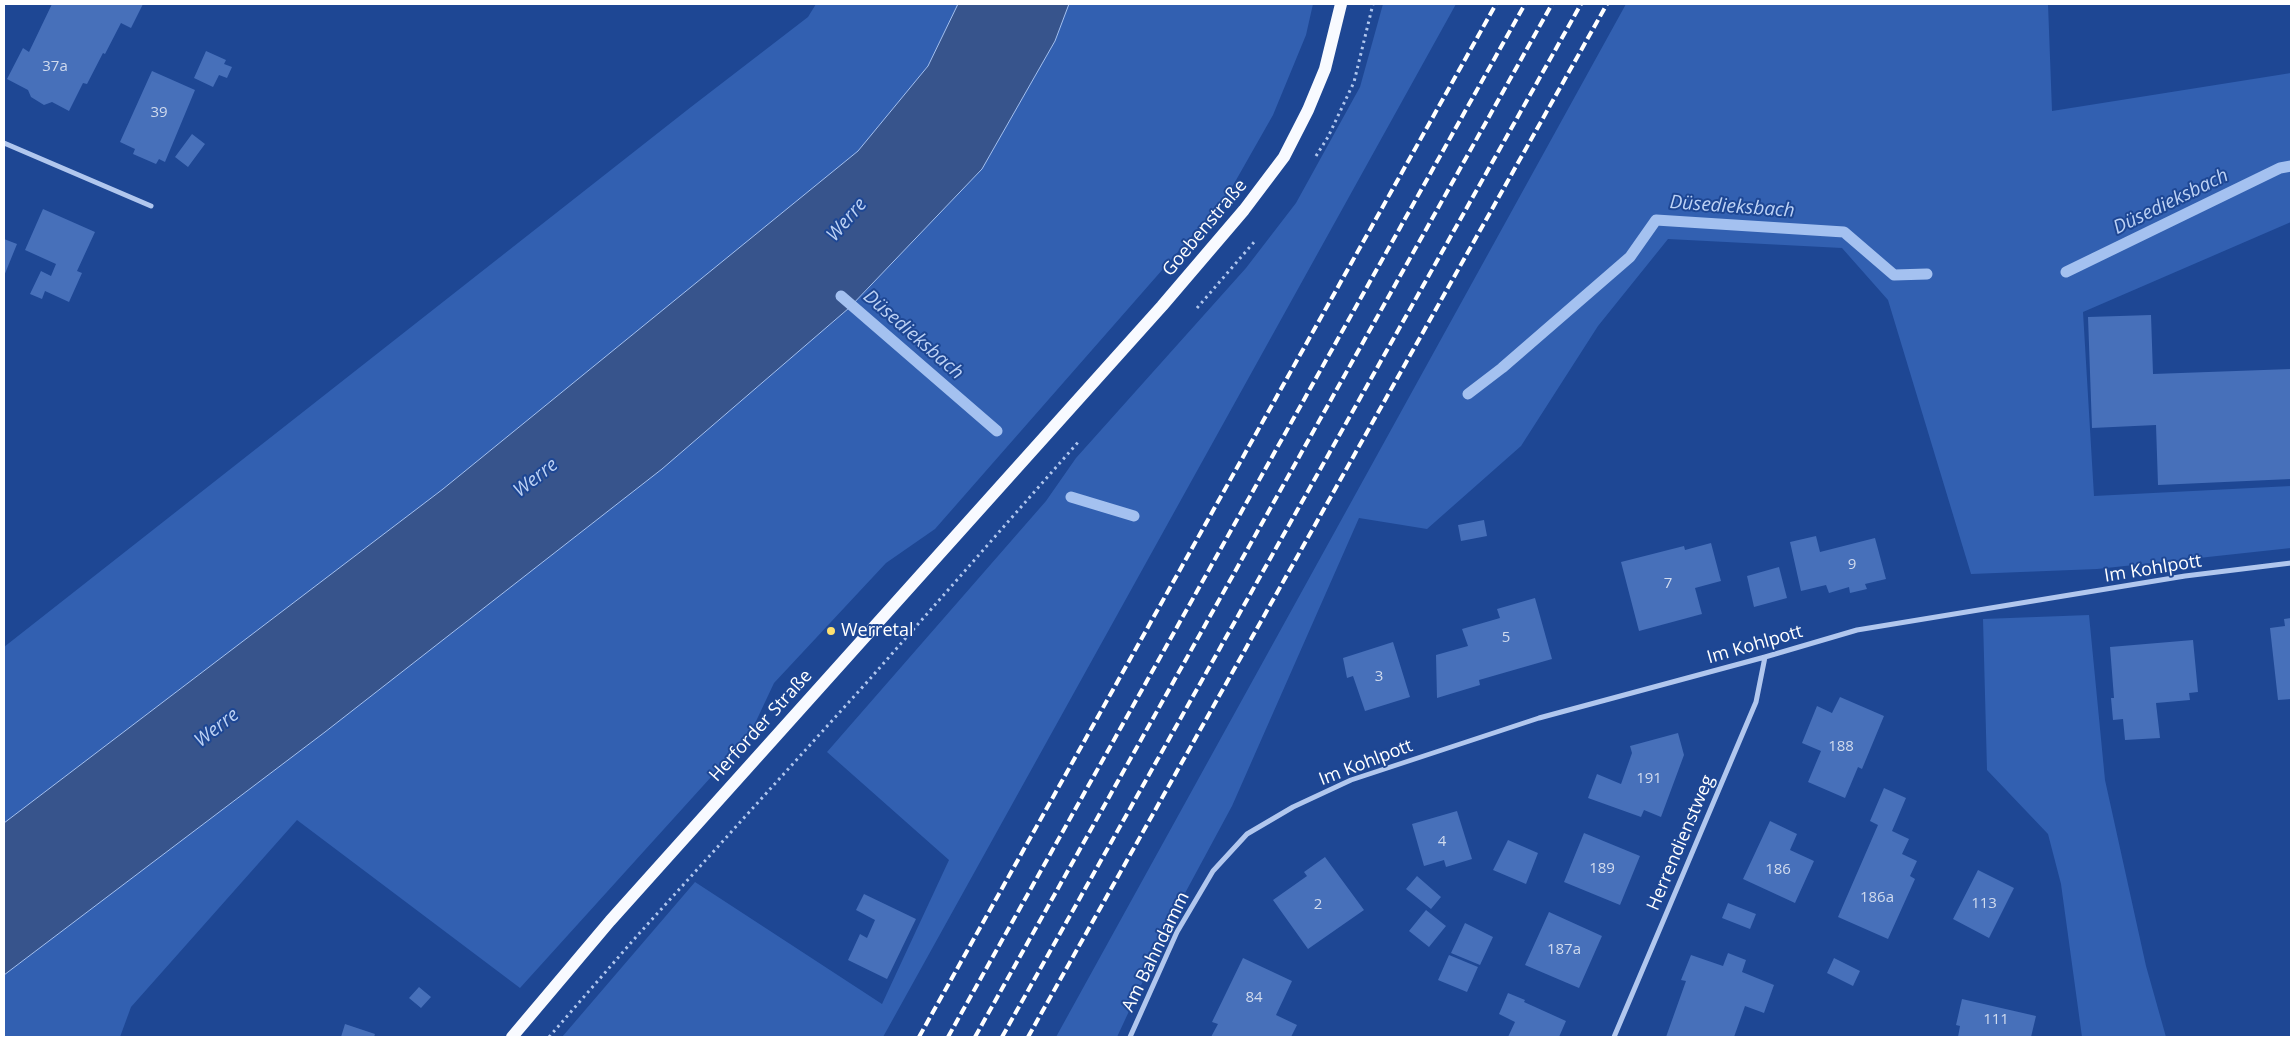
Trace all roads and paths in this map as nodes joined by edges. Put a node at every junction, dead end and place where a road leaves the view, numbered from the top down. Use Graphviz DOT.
graph roads {
  1 [pos="1341,4"];
  2 [pos="4,143"];
  3 [pos="151,206"];
  4 [pos="1040,442"];
  5 [pos="2291,563"];
  6 [pos="1765,657"];
  7 [pos="868,681"];
  8 [pos="1248,834"];
  9 [pos="512,1037"];
  10 [pos="549,1037"];
  11 [pos="1130,1037"];
  12 [pos="1614,1037"];
  1 -- 4 [label="main road, Goebenstraße"];
  2 -- 3 [label="street"];
  4 -- 9 [label="main road, Herforder Straße"];
  5 -- 6 [label="street, Im Kohlpott"];
  6 -- 8 [label="street, Im Kohlpott"];
  6 -- 12 [label="street, Herrendienstweg"];
  7 -- 10 [label="path"];
  8 -- 11 [label="street, Am Bahndamm"];
}
